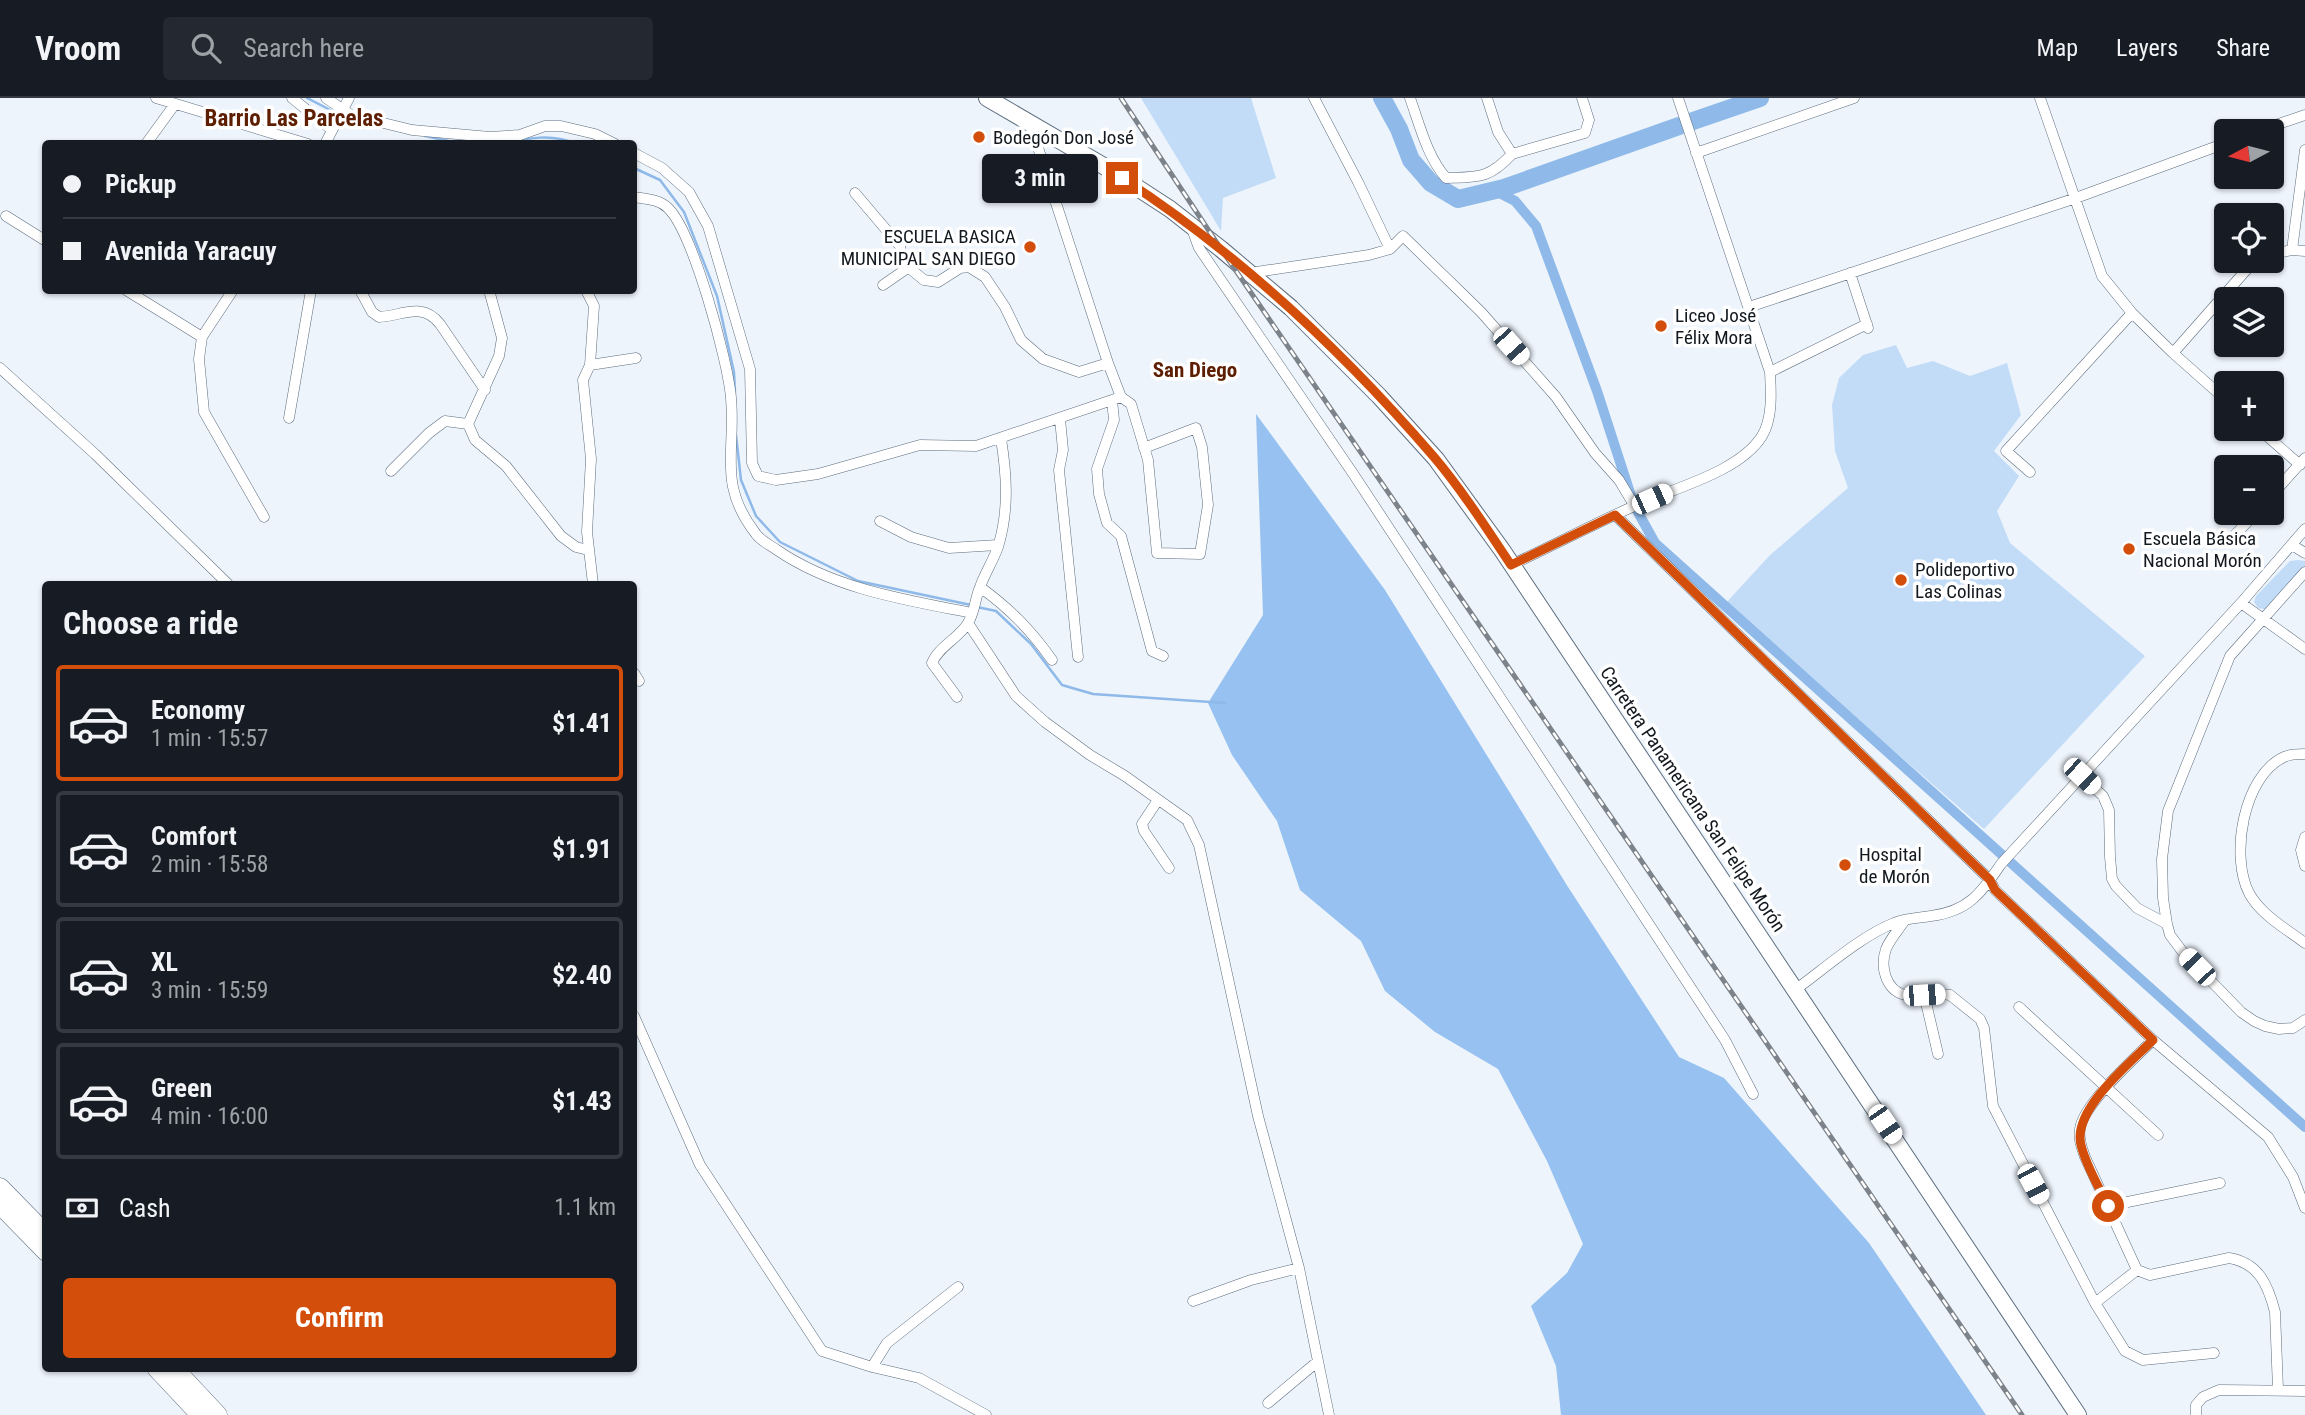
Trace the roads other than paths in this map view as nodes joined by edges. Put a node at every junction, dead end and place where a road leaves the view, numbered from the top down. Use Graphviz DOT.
graph roads {
  1 [pos="156,98"];
  2 [pos="292,98"];
  3 [pos="326,98"];
  4 [pos="349,98"];
  5 [pos="987,98"];
  6 [pos="1314,98"];
  7 [pos="1410,98"];
  8 [pos="1487,98"];
  9 [pos="1678,98"];
  10 [pos="1854,98"];
  11 [pos="2040,98"];
  12 [pos="1584,103"];
  13 [pos="175,104"];
  14 [pos="340,113"];
  15 [pos="2305,115"];
  16 [pos="1029,122"];
  17 [pos="2284,122"];
  18 [pos="331,130"];
  19 [pos="149,140"];
  20 [pos="295,140"];
  21 [pos="327,140"];
  22 [pos="607,140"];
  23 [pos="2214,147"];
  24 [pos="2305,150"];
  25 [pos="1696,153"];
  26 [pos="1512,154"];
  27 [pos="637,155"];
  28 [pos="855,194"];
  29 [pos="637,198"];
  30 [pos="2073,199"];
  31 [pos="6,216"];
  32 [pos="1191,225"];
  33 [pos="42,238"];
  34 [pos="1390,249"];
  35 [pos="2292,250"];
  36 [pos="2305,251"];
  37 [pos="2284,252"];
  38 [pos="909,267"];
  39 [pos="1250,273"];
  40 [pos="1850,273"];
  41 [pos="2244,273"];
  42 [pos="883,285"];
  43 [pos="132,294"];
  44 [pos="230,294"];
  45 [pos="310,294"];
  46 [pos="362,294"];
  47 [pos="489,294"];
  48 [pos="588,294"];
  49 [pos="1749,307"];
  50 [pos="2132,313"];
  51 [pos="202,337"];
  52 [pos="2173,353"];
  53 [pos="636,358"];
  54 [pos="1108,363"];
  55 [pos="590,365"];
  56 [pos="0,368"];
  57 [pos="1770,372"];
  58 [pos="2214,389"];
  59 [pos="485,390"];
  60 [pos="1116,399"];
  61 [pos="289,418"];
  62 [pos="1060,419"];
  63 [pos="468,424"];
  64 [pos="1000,439"];
  65 [pos="2275,441"];
  66 [pos="1144,448"];
  67 [pos="2302,461"];
  68 [pos="391,471"];
  69 [pos="2030,472"];
  70 [pos="2284,481"];
  71 [pos="1634,505"];
  72 [pos="1615,515"];
  73 [pos="264,517"];
  74 [pos="880,521"];
  75 [pos="2244,525"];
  76 [pos="2305,529"];
  77 [pos="2231,539"];
  78 [pos="998,545"];
  79 [pos="2292,545"];
  80 [pos="588,550"];
  81 [pos="2305,553"];
  82 [pos="1511,565"];
  83 [pos="2305,572"];
  84 [pos="225,581"];
  85 [pos="593,581"];
  86 [pos="978,590"];
  87 [pos="2241,603"];
  88 [pos="971,615"];
  89 [pos="2262,619"];
  90 [pos="2305,649"];
  91 [pos="1163,656"];
  92 [pos="1078,657"];
  93 [pos="1052,660"];
  94 [pos="957,697"];
  95 [pos="2305,754"];
  96 [pos="2082,776"];
  97 [pos="1158,800"];
  98 [pos="2305,838"];
  99 [pos="2305,866"];
  100 [pos="1169,868"];
  101 [pos="1990,880"];
  102 [pos="1905,920"];
  103 [pos="2167,924"];
  104 [pos="2305,943"];
  105 [pos="1796,990"];
  106 [pos="1924,995"];
  107 [pos="2019,1007"];
  108 [pos="2305,1020"];
  109 [pos="637,1023"];
  110 [pos="2153,1040"];
  111 [pos="1938,1054"];
  112 [pos="2107,1086"];
  113 [pos="1752,1094"];
  114 [pos="2158,1135"];
  115 [pos="2220,1183"];
  116 [pos="0,1187"];
  117 [pos="0,1205"];
  118 [pos="2108,1206"];
  119 [pos="2305,1208"];
  120 [pos="42,1230"];
  121 [pos="42,1248"];
  122 [pos="1299,1268"];
  123 [pos="2137,1270"];
  124 [pos="958,1287"];
  125 [pos="1192,1301"];
  126 [pos="2095,1303"];
  127 [pos="2214,1353"];
  128 [pos="1318,1362"];
  129 [pos="872,1367"];
  130 [pos="160,1372"];
  131 [pos="178,1372"];
  132 [pos="2278,1389"];
  133 [pos="2305,1391"];
  134 [pos="1268,1403"];
  135 [pos="201,1415"];
  136 [pos="218,1415"];
  137 [pos="986,1415"];
  138 [pos="1329,1415"];
  139 [pos="2078,1415"];
  140 [pos="2196,1415"];
  1 -- 13 [label="street"];
  2 -- 18 [label="street"];
  3 -- 14 [label="street"];
  4 -- 14 [label="street"];
  5 -- 16 [label="main road, Carretera Panamericana San Felipe Morón"];
  6 -- 34 [label="street"];
  7 -- 26 [label="street"];
  8 -- 26 [label="street"];
  9 -- 25 [label="street"];
  10 -- 25 [label="street"];
  11 -- 30 [label="street"];
  12 -- 26 [label="street"];
  13 -- 19 [label="street"];
  13 -- 20 [label="street"];
  14 -- 18 [label="street"];
  14 -- 22 [label="street"];
  15 -- 17 [label="street"];
  16 -- 32 [label="main road, Carretera Panamericana San Felipe Morón"];
  16 -- 54 [label="street"];
  18 -- 21 [label="street"];
  23 -- 30 [label="street"];
  24 -- 35 [label="street"];
  25 -- 49 [label="street"];
  27 -- 64 [label="street"];
  28 -- 38 [label="street"];
  29 -- 88 [label="street"];
  30 -- 40 [label="street"];
  30 -- 50 [label="street"];
  31 -- 33 [label="street"];
  32 -- 39 [label="main road, Carretera Panamericana San Felipe Morón"];
  32 -- 113 [label="street"];
  34 -- 39 [label="street"];
  34 -- 71 [label="street"];
  35 -- 36 [label="street"];
  35 -- 37 [label="street"];
  38 -- 42 [label="street"];
  38 -- 54 [label="street"];
  39 -- 82 [label="main road, Carretera Panamericana San Felipe Morón"];
  40 -- 49 [label="street"];
  40 -- 57 [label="street"];
  41 -- 52 [label="street"];
  43 -- 51 [label="street"];
  44 -- 51 [label="street"];
  45 -- 61 [label="street"];
  46 -- 59 [label="street"];
  47 -- 59 [label="street"];
  48 -- 55 [label="street"];
  49 -- 57 [label="street"];
  50 -- 52 [label="street"];
  50 -- 69 [label="street"];
  51 -- 73 [label="street"];
  52 -- 58 [label="street"];
  53 -- 55 [label="street"];
  54 -- 60 [label="street"];
  55 -- 80 [label="street"];
  56 -- 84 [label="street"];
  57 -- 71 [label="street"];
  59 -- 63 [label="street"];
  60 -- 62 [label="street"];
  60 -- 66 [label="street"];
  60 -- 91 [label="street"];
  62 -- 64 [label="street"];
  62 -- 92 [label="street"];
  63 -- 68 [label="street"];
  63 -- 80 [label="street"];
  64 -- 78 [label="street"];
  65 -- 67 [label="street"];
  66 -- 66 [label="street"];
  67 -- 70 [label="street"];
  71 -- 72 [label="street"];
  72 -- 82 [label="street"];
  72 -- 101 [label="street"];
  74 -- 78 [label="street"];
  75 -- 77 [label="street"];
  76 -- 79 [label="street"];
  78 -- 86 [label="street"];
  79 -- 81 [label="street"];
  79 -- 87 [label="street"];
  80 -- 85 [label="street"];
  82 -- 105 [label="main road, Carretera Panamericana San Felipe Morón"];
  83 -- 89 [label="street"];
  86 -- 88 [label="street"];
  86 -- 93 [label="street"];
  87 -- 89 [label="street"];
  87 -- 96 [label="street"];
  88 -- 94 [label="street"];
  88 -- 97 [label="street"];
  89 -- 90 [label="street"];
  89 -- 103 [label="street"];
  95 -- 104 [label="street"];
  96 -- 101 [label="street"];
  96 -- 103 [label="street"];
  97 -- 100 [label="street"];
  97 -- 122 [label="street"];
  98 -- 99 [label="street"];
  101 -- 102 [label="street"];
  101 -- 110 [label="street"];
  102 -- 105 [label="street"];
  102 -- 106 [label="street"];
  103 -- 108 [label="street"];
  105 -- 139 [label="main road, Carretera Panamericana San Felipe Morón"];
  106 -- 111 [label="street"];
  106 -- 126 [label="street"];
  107 -- 112 [label="street"];
  109 -- 129 [label="street"];
  110 -- 112 [label="street"];
  110 -- 119 [label="street"];
  112 -- 114 [label="street"];
  112 -- 118 [label="street"];
  115 -- 118 [label="street"];
  116 -- 120 [label="highway"];
  117 -- 121 [label="highway"];
  118 -- 123 [label="street"];
  122 -- 125 [label="street"];
  122 -- 128 [label="street"];
  123 -- 126 [label="street"];
  123 -- 132 [label="street"];
  124 -- 129 [label="street"];
  126 -- 127 [label="street"];
  128 -- 134 [label="street"];
  128 -- 138 [label="street"];
  129 -- 137 [label="street"];
  130 -- 135 [label="highway"];
  131 -- 136 [label="highway"];
  132 -- 133 [label="street"];
  132 -- 140 [label="street"];
}
